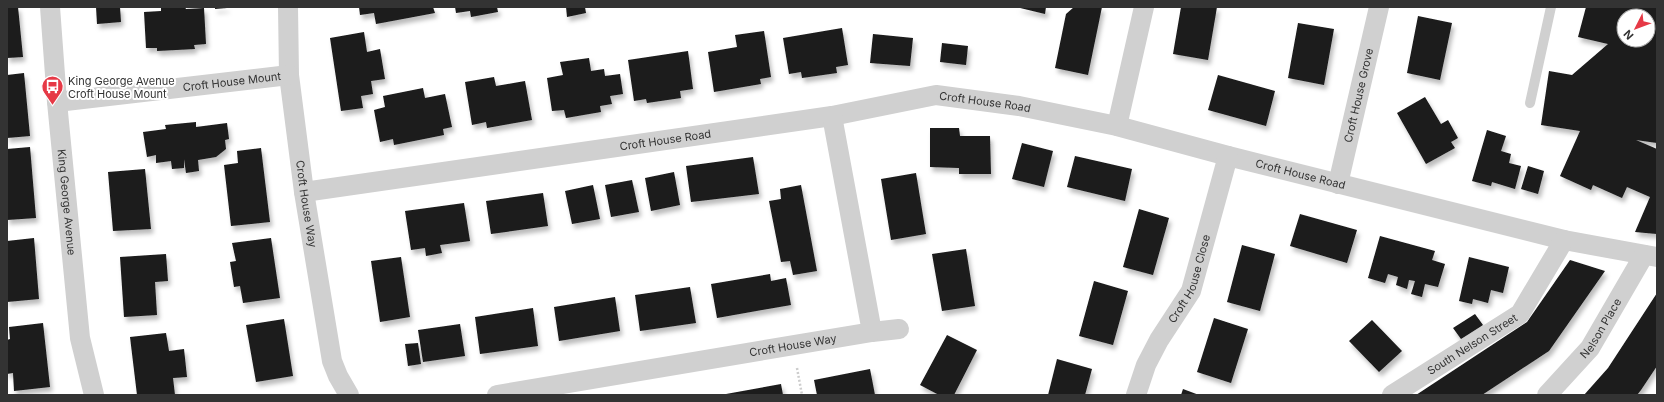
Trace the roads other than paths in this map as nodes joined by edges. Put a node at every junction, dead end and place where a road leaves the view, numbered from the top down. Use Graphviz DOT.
graph roads {
  1 [pos="50,7"];
  2 [pos="288,7"];
  3 [pos="1144,7"];
  4 [pos="1379,7"];
  5 [pos="1551,7"];
  6 [pos="289,75"];
  7 [pos="57,102"];
  8 [pos="1530,103"];
  9 [pos="832,116"];
  10 [pos="1117,126"];
  11 [pos="1228,156"];
  12 [pos="1338,184"];
  13 [pos="304,192"];
  14 [pos="1564,240"];
  15 [pos="1651,256"];
  16 [pos="899,329"];
  17 [pos="872,332"];
  18 [pos="94,395"];
  19 [pos="349,395"];
  20 [pos="497,395"];
  21 [pos="1136,395"];
  22 [pos="1392,395"];
  23 [pos="1547,395"];
  1 -- 7 [label="street, King George Avenue"];
  2 -- 6 [label="street, Croft House Way"];
  3 -- 10 [label="street"];
  4 -- 12 [label="street, Croft House Grove"];
  5 -- 8 [label="lane"];
  6 -- 7 [label="street, Croft House Mount"];
  6 -- 13 [label="street, Croft House Way"];
  7 -- 18 [label="street, King George Avenue"];
  9 -- 10 [label="street, Croft House Road"];
  9 -- 13 [label="street, Croft House Road"];
  9 -- 17 [label="street"];
  10 -- 11 [label="street, Croft House Road"];
  11 -- 12 [label="street, Croft House Road"];
  11 -- 21 [label="street, Croft House Close"];
  12 -- 14 [label="street, Croft House Road"];
  13 -- 19 [label="street, Croft House Way"];
  14 -- 15 [label="street, Croft House Road"];
  14 -- 22 [label="street, South Nelson Street"];
  15 -- 23 [label="street, Nelson Place"];
  16 -- 17 [label="street, Croft House Way"];
  17 -- 20 [label="street, Croft House Way"];
}
